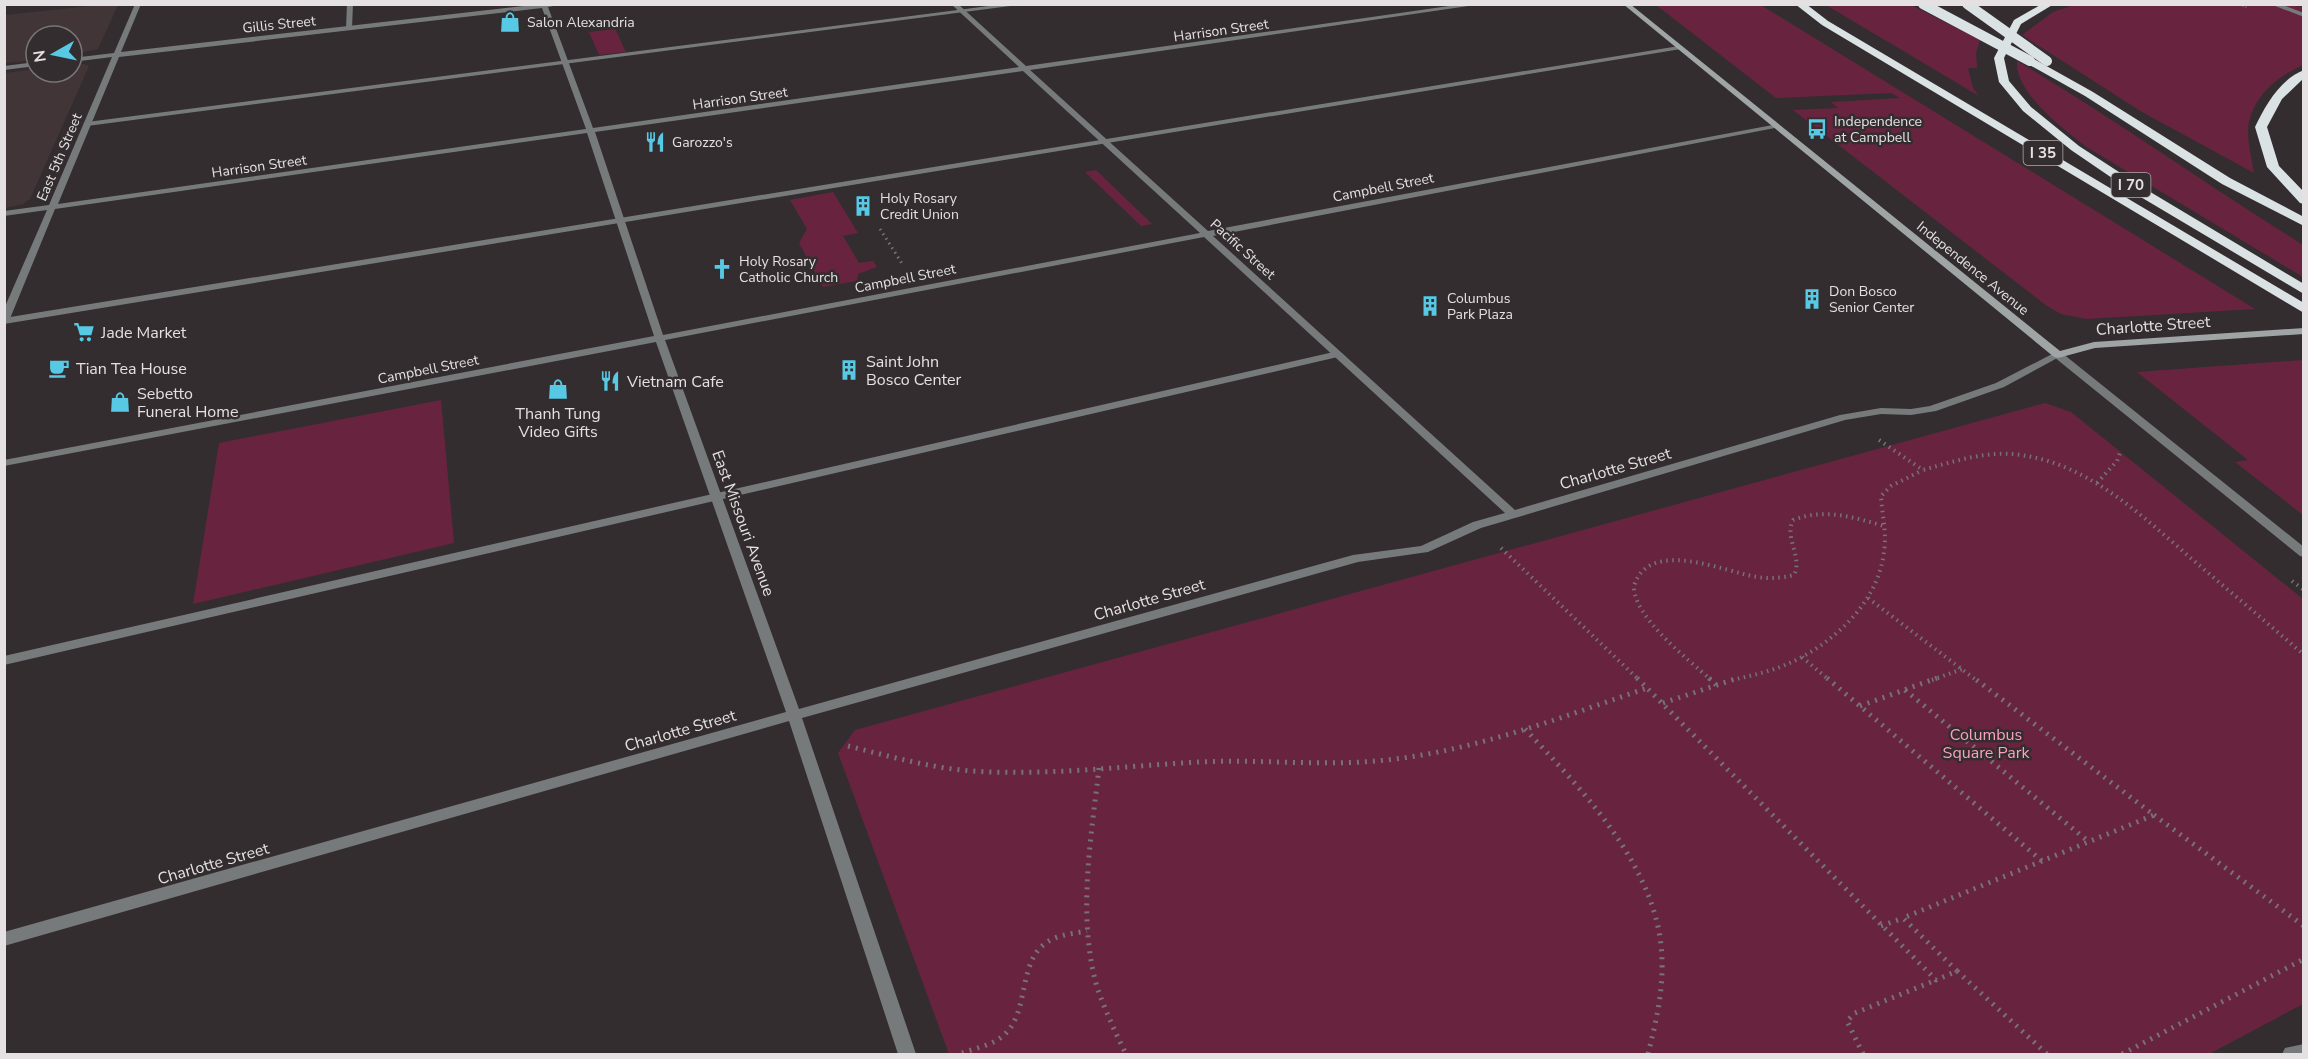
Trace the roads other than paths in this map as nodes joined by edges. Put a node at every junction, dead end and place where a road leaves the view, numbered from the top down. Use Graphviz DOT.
graph roads {
  1 [pos="138,4"];
  2 [pos="350,4"];
  3 [pos="561,4"];
  4 [pos="954,4"];
  5 [pos="1022,4"];
  6 [pos="1479,4"];
  7 [pos="1626,4"];
  8 [pos="1923,4"];
  9 [pos="1967,4"];
  10 [pos="2050,4"];
  11 [pos="2273,4"];
  12 [pos="545,5"];
  13 [pos="1796,7"];
  14 [pos="963,12"];
  15 [pos="2304,15"];
  16 [pos="349,28"];
  17 [pos="1680,48"];
  18 [pos="118,54"];
  19 [pos="84,58"];
  20 [pos="566,63"];
  21 [pos="24,66"];
  22 [pos="4,68"];
  23 [pos="1027,70"];
  24 [pos="2304,73"];
  25 [pos="2089,94"];
  26 [pos="87,124"];
  27 [pos="1775,126"];
  28 [pos="590,131"];
  29 [pos="1107,142"];
  30 [pos="2304,200"];
  31 [pos="52,207"];
  32 [pos="4,214"];
  33 [pos="2304,222"];
  34 [pos="621,223"];
  35 [pos="1206,234"];
  36 [pos="2298,287"];
  37 [pos="2304,309"];
  38 [pos="4,321"];
  39 [pos="2304,332"];
  40 [pos="660,339"];
  41 [pos="1338,354"];
  42 [pos="2058,355"];
  43 [pos="4,463"];
  44 [pos="717,496"];
  45 [pos="1514,515"];
  46 [pos="2304,553"];
  47 [pos="4,661"];
  48 [pos="794,715"];
  49 [pos="4,939"];
  50 [pos="2304,1052"];
  51 [pos="907,1054"];
  52 [pos="2291,1054"];
  1 -- 18 [label="street, East 5th Street"];
  2 -- 16 [label="street"];
  3 -- 12 [label="street, Gillis Street"];
  4 -- 14 [label="street, Pacific Street"];
  5 -- 14 [label="street"];
  6 -- 23 [label="street, Harrison Street"];
  7 -- 17 [label="main road, Independence Avenue"];
  8 -- 25 [label="highway, bridge"];
  9 -- 25 [label="highway, bridge"];
  10 -- 36 [label="highway, I 70"];
  11 -- 15 [label="street"];
  12 -- 16 [label="street, Gillis Street"];
  12 -- 20 [label="street, East Missouri Avenue"];
  13 -- 37 [label="highway, I 35"];
  14 -- 20 [label="street"];
  14 -- 23 [label="street, Pacific Street"];
  16 -- 18 [label="street, Gillis Street"];
  17 -- 27 [label="main road, Independence Avenue"];
  17 -- 29 [label="street"];
  18 -- 19 [label="street, Gillis Street"];
  18 -- 26 [label="street, East 5th Street"];
  20 -- 26 [label="street"];
  20 -- 28 [label="street, East Missouri Avenue"];
  21 -- 22 [label="street"];
  23 -- 28 [label="street, Harrison Street"];
  23 -- 29 [label="street, Pacific Street"];
  24 -- 30 [label="highway"];
  25 -- 33 [label="highway"];
  26 -- 31 [label="street, East 5th Street"];
  27 -- 35 [label="street, Campbell Street"];
  27 -- 42 [label="main road, Independence Avenue"];
  28 -- 31 [label="street, Harrison Street"];
  28 -- 34 [label="street, East Missouri Avenue"];
  29 -- 34 [label="street"];
  29 -- 35 [label="street, Pacific Street"];
  31 -- 32 [label="street, Harrison Street"];
  31 -- 38 [label="street, East 5th Street"];
  34 -- 38 [label="street"];
  34 -- 40 [label="street, East Missouri Avenue"];
  35 -- 40 [label="street, Campbell Street"];
  35 -- 41 [label="street, Pacific Street"];
  39 -- 42 [label="main road, Charlotte Street"];
  40 -- 43 [label="street, Campbell Street"];
  40 -- 44 [label="street, East Missouri Avenue"];
  41 -- 44 [label="street"];
  41 -- 45 [label="street, Pacific Street"];
  42 -- 45 [label="street, Charlotte Street"];
  42 -- 46 [label="street, Independence Avenue"];
  44 -- 47 [label="street"];
  44 -- 48 [label="street, East Missouri Avenue"];
  45 -- 48 [label="street, Charlotte Street"];
  48 -- 49 [label="street, Charlotte Street"];
  48 -- 51 [label="street, East Missouri Avenue"];
  50 -- 52 [label="street"];
}
